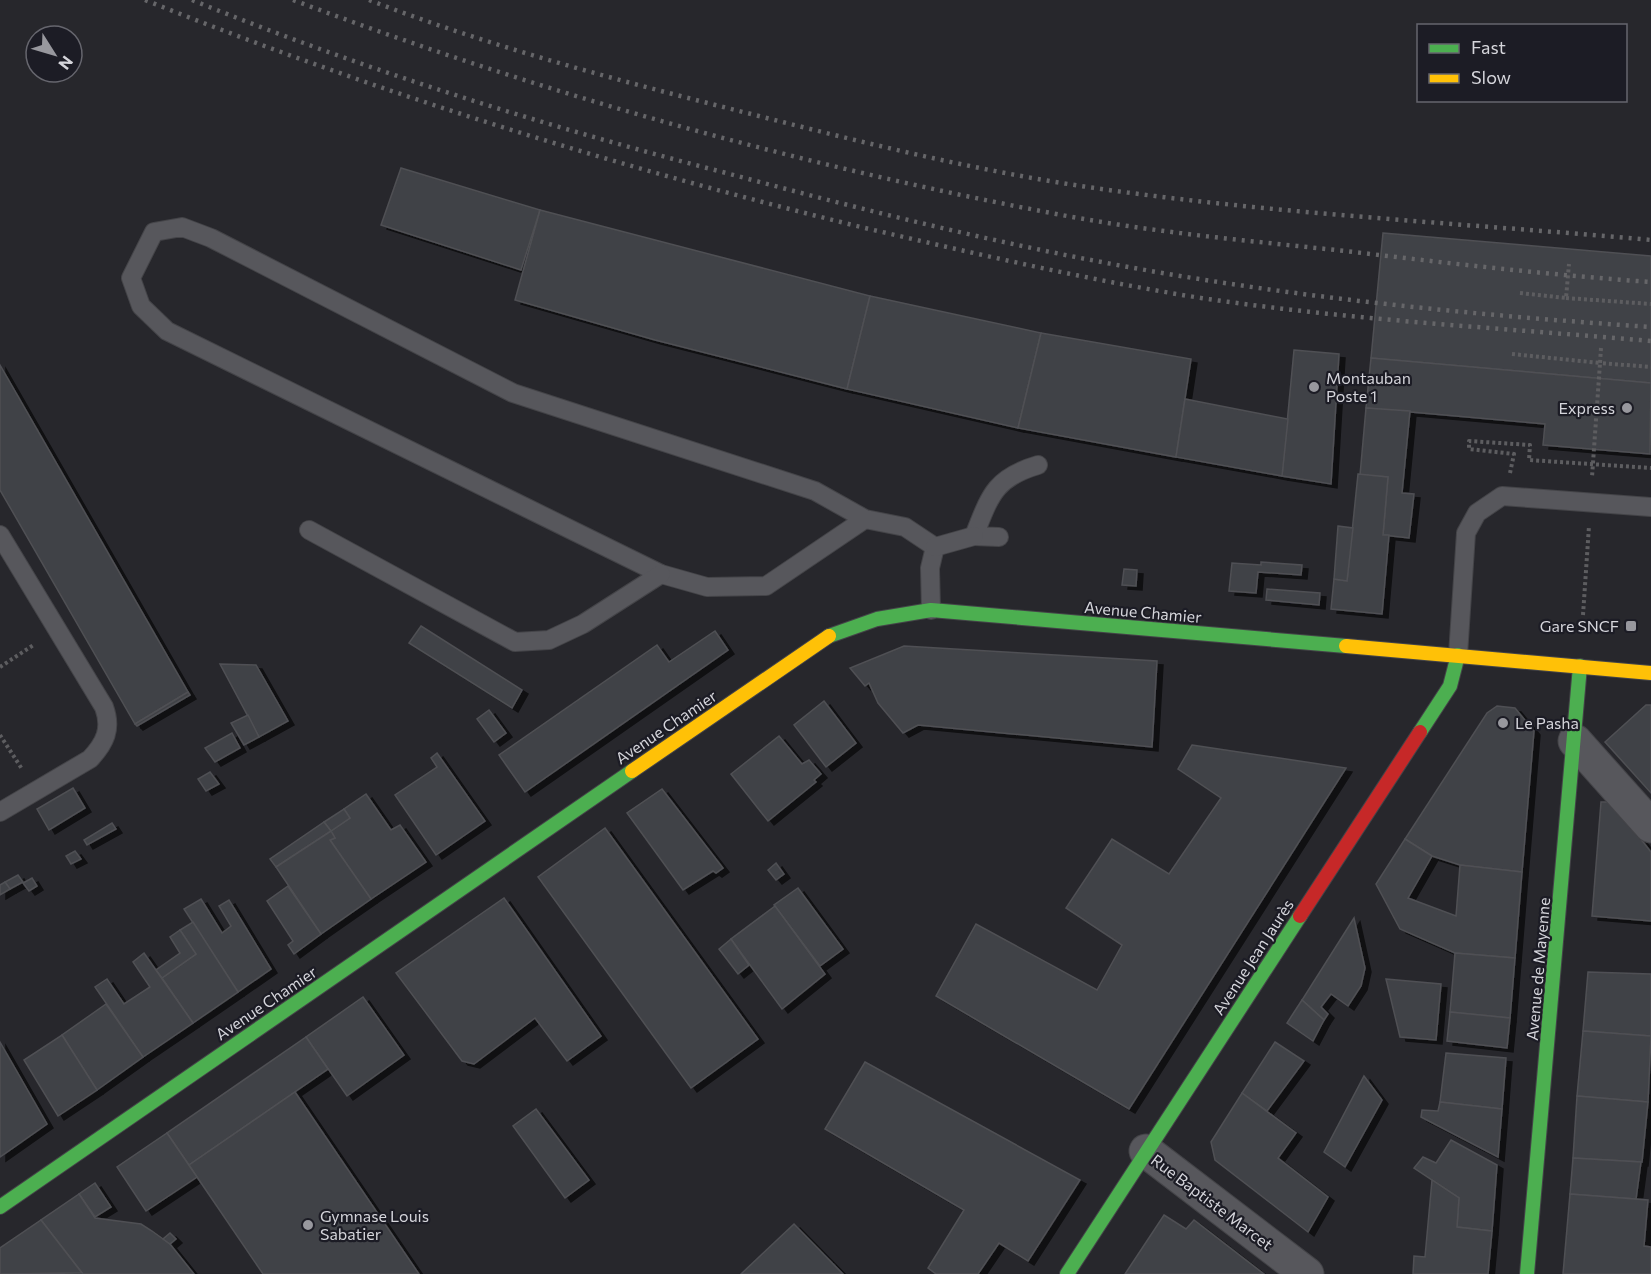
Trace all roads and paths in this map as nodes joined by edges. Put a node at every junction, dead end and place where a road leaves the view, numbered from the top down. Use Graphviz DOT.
graph roads {
  1 [pos="1569,264"];
  2 [pos="1520,293"];
  3 [pos="1566,298"];
  4 [pos="1651,304"];
  5 [pos="1601,348"];
  6 [pos="1512,354"];
  7 [pos="1600,363"];
  8 [pos="1651,367"];
  9 [pos="1593,464"];
  10 [pos="1038,465"];
  11 [pos="1651,468"];
  12 [pos="1502,496"];
  13 [pos="1591,503"];
  14 [pos="1651,507"];
  15 [pos="865,519"];
  16 [pos="309,530"];
  17 [pos="0,535"];
  18 [pos="974,536"];
  19 [pos="999,537"];
  20 [pos="935,547"];
  21 [pos="662,574"];
  22 [pos="931,610"];
  23 [pos="1583,615"];
  24 [pos="58,629"];
  25 [pos="1458,655"];
  26 [pos="1580,666"];
  27 [pos="0,667"];
  28 [pos="1651,673"];
  29 [pos="0,735"];
  30 [pos="1575,741"];
  31 [pos="37,792"];
  32 [pos="0,812"];
  33 [pos="1651,826"];
  34 [pos="1146,1151"];
  35 [pos="0,1207"];
  36 [pos="1067,1274"];
  37 [pos="1307,1274"];
  38 [pos="1527,1274"];
  1 -- 3 [label="path"];
  2 -- 3 [label="path"];
  3 -- 4 [label="path"];
  5 -- 7 [label="path"];
  6 -- 7 [label="path"];
  7 -- 8 [label="path"];
  7 -- 9 [label="path"];
  9 -- 11 [label="path"];
  9 -- 12 [label="path"];
  9 -- 13 [label="path"];
  10 -- 18 [label="lane"];
  12 -- 13 [label="lane"];
  12 -- 25 [label="lane"];
  13 -- 14 [label="lane"];
  13 -- 23 [label="path"];
  15 -- 20 [label="lane"];
  15 -- 21 [label="lane"];
  15 -- 21 [label="lane"];
  16 -- 21 [label="lane"];
  17 -- 24 [label="lane"];
  18 -- 19 [label="lane"];
  18 -- 20 [label="lane"];
  20 -- 22 [label="lane"];
  22 -- 25 [label="main road, Avenue Chamier"];
  22 -- 35 [label="main road, Avenue Chamier"];
  24 -- 27 [label="path"];
  24 -- 31 [label="lane"];
  25 -- 26 [label="main road, Avenue Chamier"];
  25 -- 34 [label="main road, Avenue Jean Jaurès"];
  26 -- 28 [label="main road, Avenue Chamier"];
  26 -- 30 [label="main road, Avenue de Mayenne"];
  29 -- 31 [label="path"];
  30 -- 33 [label="street"];
  30 -- 38 [label="main road, Avenue de Mayenne"];
  31 -- 32 [label="lane"];
  34 -- 36 [label="main road, Avenue Jean Jaurès"];
  34 -- 37 [label="street, Rue Baptiste Marcet"];
}
